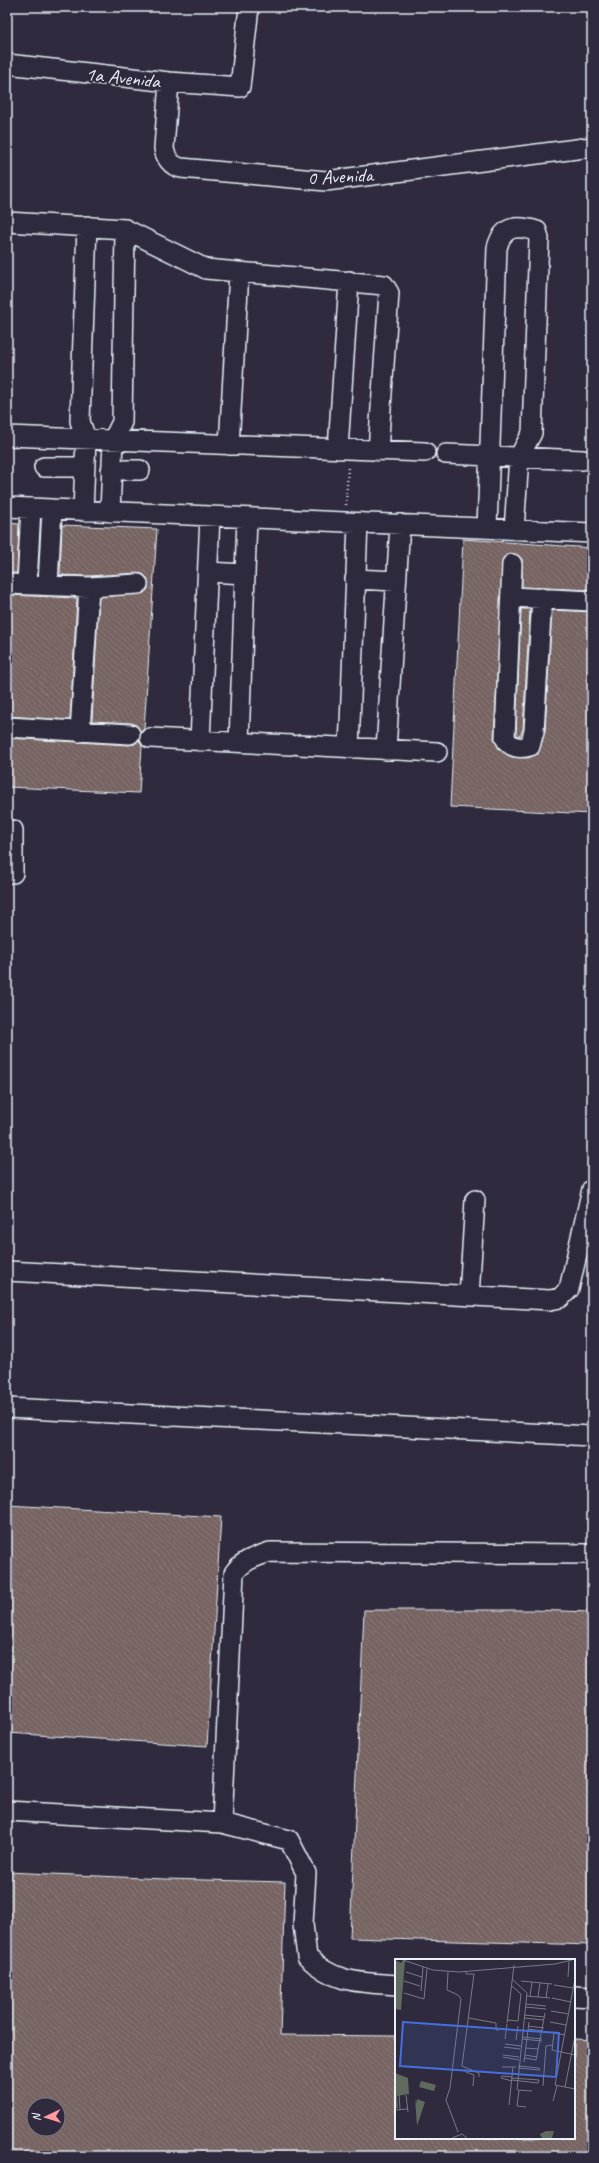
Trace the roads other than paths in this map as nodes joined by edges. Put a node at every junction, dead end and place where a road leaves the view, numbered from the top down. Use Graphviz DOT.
graph roads {
  1 [pos="249,7"];
  2 [pos="7,64"];
  3 [pos="169,82"];
  4 [pos="592,147"];
  5 [pos="7,222"];
  6 [pos="88,226"];
  7 [pos="125,229"];
  8 [pos="239,272"];
  9 [pos="349,281"];
  10 [pos="7,436"];
  11 [pos="86,439"];
  12 [pos="114,440"];
  13 [pos="229,445"];
  14 [pos="343,450"];
  15 [pos="378,451"];
  16 [pos="425,452"];
  17 [pos="446,454"];
  18 [pos="491,456"];
  19 [pos="519,457"];
  20 [pos="583,460"];
  21 [pos="44,467"];
  22 [pos="84,468"];
  23 [pos="111,470"];
  24 [pos="140,470"];
  25 [pos="7,507"];
  26 [pos="31,508"];
  27 [pos="52,509"];
  28 [pos="83,511"];
  29 [pos="110,512"];
  30 [pos="210,516"];
  31 [pos="247,518"];
  32 [pos="351,522"];
  33 [pos="400,524"];
  34 [pos="487,528"];
  35 [pos="514,530"];
  36 [pos="592,533"];
  37 [pos="512,564"];
  38 [pos="208,572"];
  39 [pos="245,574"];
  40 [pos="356,579"];
  41 [pos="396,581"];
  42 [pos="7,584"];
  43 [pos="27,584"];
  44 [pos="48,584"];
  45 [pos="138,584"];
  46 [pos="89,587"];
  47 [pos="511,597"];
  48 [pos="542,598"];
  49 [pos="592,600"];
  50 [pos="7,727"];
  51 [pos="80,732"];
  52 [pos="130,734"];
  53 [pos="150,738"];
  54 [pos="200,740"];
  55 [pos="239,742"];
  56 [pos="349,748"];
  57 [pos="386,750"];
  58 [pos="437,752"];
  59 [pos="13,830"];
  60 [pos="7,873"];
  61 [pos="592,1189"];
  62 [pos="475,1200"];
  63 [pos="584,1262"];
  64 [pos="7,1271"];
  65 [pos="469,1296"];
  66 [pos="7,1408"];
  67 [pos="592,1436"];
  68 [pos="592,1554"];
  69 [pos="7,1811"];
  70 [pos="222,1823"];
  71 [pos="395,1985"];
  72 [pos="575,1996"];
  73 [pos="592,1997"];
  1 -- 3 [label="street, 1a Avenida"];
  2 -- 3 [label="street, 1a Avenida"];
  3 -- 4 [label="street, 0 Avenida"];
  5 -- 6 [label="street"];
  6 -- 7 [label="street"];
  6 -- 11 [label="street"];
  7 -- 8 [label="street"];
  7 -- 12 [label="street"];
  8 -- 9 [label="street"];
  8 -- 13 [label="street"];
  9 -- 14 [label="street"];
  9 -- 15 [label="street"];
  10 -- 11 [label="street"];
  11 -- 12 [label="street"];
  11 -- 22 [label="street"];
  12 -- 13 [label="street"];
  12 -- 23 [label="street"];
  13 -- 14 [label="street"];
  14 -- 15 [label="street"];
  15 -- 16 [label="street"];
  17 -- 18 [label="street"];
  18 -- 19 [label="street"];
  18 -- 19 [label="street"];
  18 -- 34 [label="street"];
  19 -- 20 [label="street"];
  19 -- 35 [label="street"];
  21 -- 22 [label="street"];
  22 -- 28 [label="street"];
  23 -- 24 [label="street"];
  23 -- 29 [label="street"];
  25 -- 26 [label="street"];
  26 -- 27 [label="street"];
  26 -- 43 [label="street"];
  27 -- 28 [label="street"];
  27 -- 44 [label="street"];
  28 -- 29 [label="street"];
  29 -- 30 [label="street"];
  30 -- 31 [label="street"];
  30 -- 38 [label="street"];
  31 -- 32 [label="street"];
  31 -- 39 [label="street"];
  32 -- 33 [label="street"];
  32 -- 40 [label="street"];
  33 -- 34 [label="street"];
  33 -- 41 [label="street"];
  34 -- 35 [label="street"];
  35 -- 36 [label="street"];
  37 -- 47 [label="street"];
  38 -- 39 [label="street"];
  38 -- 54 [label="street"];
  39 -- 55 [label="street"];
  40 -- 41 [label="street"];
  40 -- 56 [label="street"];
  41 -- 57 [label="street"];
  42 -- 43 [label="street"];
  43 -- 44 [label="street"];
  44 -- 46 [label="street"];
  45 -- 46 [label="street"];
  46 -- 51 [label="street"];
  47 -- 48 [label="street"];
  47 -- 48 [label="street"];
  48 -- 49 [label="street"];
  50 -- 51 [label="street"];
  51 -- 52 [label="street"];
  53 -- 54 [label="street"];
  54 -- 55 [label="street"];
  55 -- 56 [label="street"];
  56 -- 57 [label="street"];
  57 -- 58 [label="street"];
  59 -- 60 [label="street"];
  61 -- 63 [label="street"];
  62 -- 65 [label="street"];
  63 -- 65 [label="street"];
  64 -- 65 [label="street"];
  66 -- 67 [label="street"];
  68 -- 70 [label="street"];
  69 -- 70 [label="street"];
  70 -- 71 [label="street"];
  72 -- 73 [label="street"];
}
